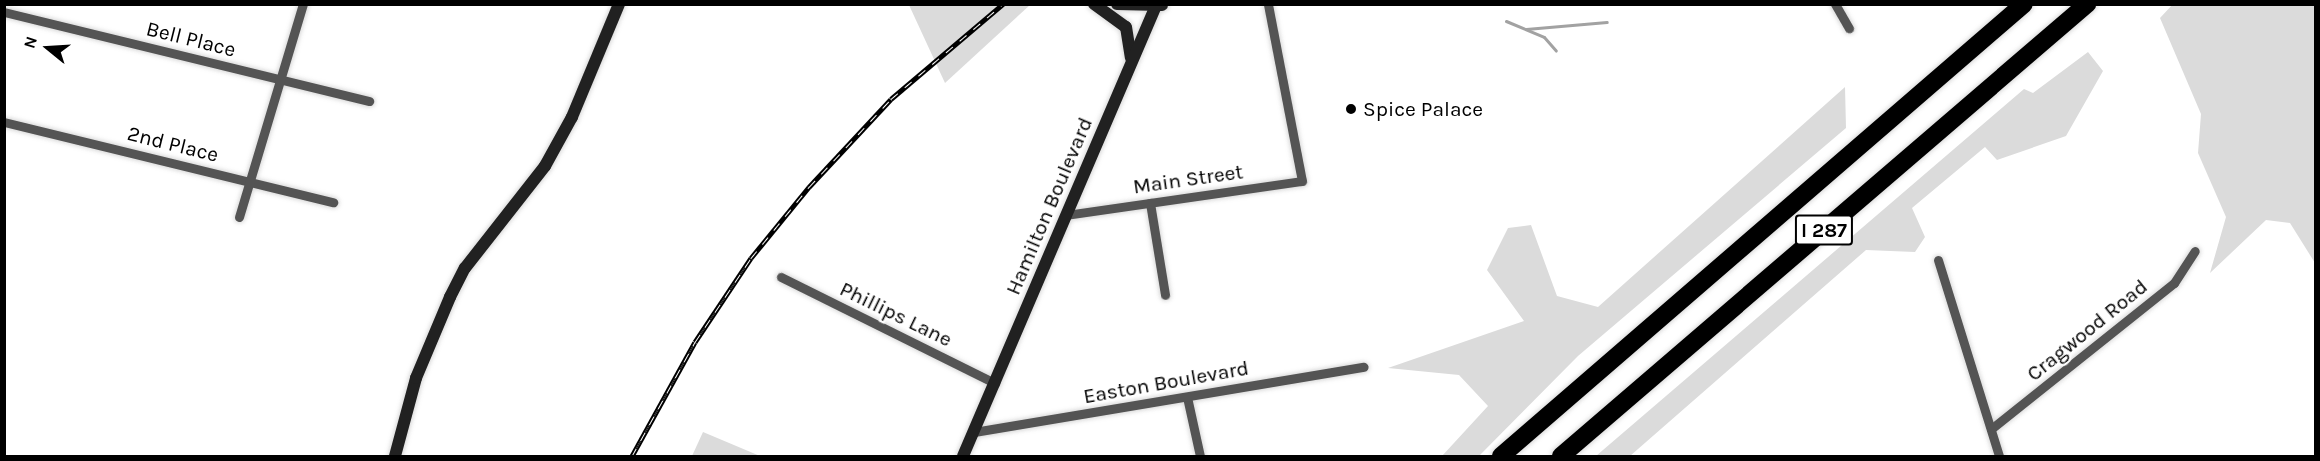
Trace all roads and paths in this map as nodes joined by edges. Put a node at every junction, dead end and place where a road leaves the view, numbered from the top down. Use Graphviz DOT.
graph roads {
  1 [pos="303,4"];
  2 [pos="619,4"];
  3 [pos="1094,4"];
  4 [pos="1117,4"];
  5 [pos="1268,4"];
  6 [pos="1834,4"];
  7 [pos="2024,4"];
  8 [pos="2088,4"];
  9 [pos="1159,6"];
  10 [pos="4,12"];
  11 [pos="1849,28"];
  12 [pos="1131,64"];
  13 [pos="280,80"];
  14 [pos="369,101"];
  15 [pos="4,122"];
  16 [pos="249,182"];
  17 [pos="333,202"];
  18 [pos="1150,203"];
  19 [pos="1066,215"];
  20 [pos="239,217"];
  21 [pos="2195,251"];
  22 [pos="1938,260"];
  23 [pos="781,277"];
  24 [pos="1165,295"];
  25 [pos="1364,366"];
  26 [pos="995,383"];
  27 [pos="1187,397"];
  28 [pos="1991,429"];
  29 [pos="974,432"];
  30 [pos="395,456"];
  31 [pos="963,456"];
  32 [pos="1200,456"];
  33 [pos="1501,456"];
  34 [pos="1561,456"];
  35 [pos="2000,456"];
  1 -- 13 [label="street"];
  2 -- 30 [label="street"];
  3 -- 12 [label="street"];
  4 -- 9 [label="street, Hamilton Boulevard"];
  5 -- 18 [label="street, Main Street"];
  6 -- 11 [label="street"];
  7 -- 33 [label="highway, I 287"];
  8 -- 34 [label="highway, I 287"];
  9 -- 12 [label="street, Hamilton Boulevard"];
  10 -- 13 [label="street, Bell Place"];
  12 -- 19 [label="street, Hamilton Boulevard"];
  13 -- 14 [label="street, Bell Place"];
  13 -- 16 [label="street"];
  15 -- 16 [label="street, 2nd Place"];
  16 -- 17 [label="street, 2nd Place"];
  16 -- 20 [label="street"];
  18 -- 19 [label="street, Main Street"];
  18 -- 24 [label="street"];
  19 -- 26 [label="street, Hamilton Boulevard"];
  21 -- 28 [label="street, Cragwood Road"];
  22 -- 28 [label="street"];
  23 -- 26 [label="street, Phillips Lane"];
  25 -- 27 [label="street, Easton Boulevard"];
  26 -- 29 [label="street, Hamilton Boulevard"];
  27 -- 29 [label="street, Easton Boulevard"];
  27 -- 32 [label="street"];
  28 -- 35 [label="street"];
  29 -- 31 [label="street, Hamilton Boulevard"];
}
